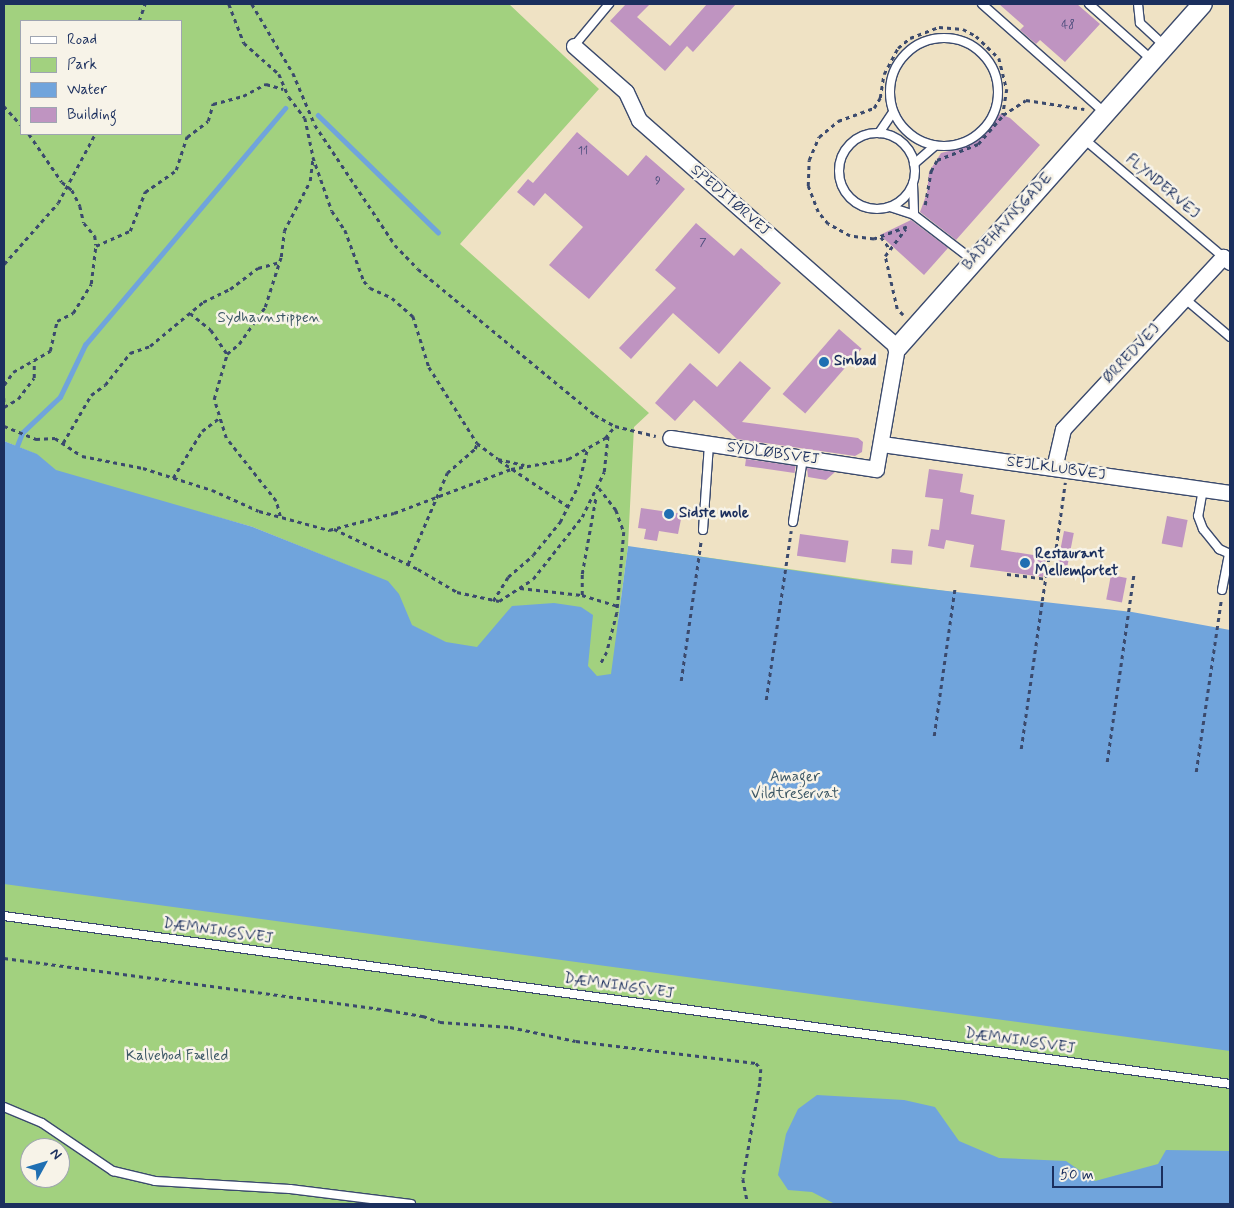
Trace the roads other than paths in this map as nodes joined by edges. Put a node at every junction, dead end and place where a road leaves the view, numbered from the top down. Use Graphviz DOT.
graph roads {
  1 [pos="609,4"];
  2 [pos="982,4"];
  3 [pos="1089,4"];
  4 [pos="1138,4"];
  5 [pos="1202,4"];
  6 [pos="574,46"];
  7 [pos="1164,46"];
  8 [pos="1152,60"];
  9 [pos="893,112"];
  10 [pos="1105,112"];
  11 [pos="879,133"];
  12 [pos="1083,138"];
  13 [pos="935,146"];
  14 [pos="914,164"];
  15 [pos="913,184"];
  16 [pos="890,207"];
  17 [pos="914,215"];
  18 [pos="1227,260"];
  19 [pos="974,261"];
  20 [pos="1184,298"];
  21 [pos="1230,337"];
  22 [pos="897,348"];
  23 [pos="670,438"];
  24 [pos="709,444"];
  25 [pos="882,444"];
  26 [pos="802,458"];
  27 [pos="1060,469"];
  28 [pos="1203,489"];
  29 [pos="1230,493"];
  30 [pos="793,522"];
  31 [pos="703,530"];
  32 [pos="1230,554"];
  33 [pos="1222,590"];
  34 [pos="4,916"];
  35 [pos="1230,1084"];
  36 [pos="4,1107"];
  37 [pos="411,1204"];
  1 -- 6 [label="lane"];
  2 -- 10 [label="lane"];
  3 -- 8 [label="lane"];
  4 -- 7 [label="lane"];
  5 -- 7 [label="street, BÅDEHAVNSGADE"];
  6 -- 22 [label="street, SPEDITØRVEJ"];
  7 -- 8 [label="street, BÅDEHAVNSGADE"];
  8 -- 10 [label="street, BÅDEHAVNSGADE"];
  9 -- 11 [label="lane"];
  9 -- 13 [label="lane"];
  9 -- 13 [label="lane"];
  10 -- 12 [label="street, BÅDEHAVNSGADE"];
  11 -- 14 [label="lane"];
  11 -- 16 [label="lane"];
  12 -- 18 [label="lane, FLYNDERVEJ"];
  12 -- 19 [label="street, BÅDEHAVNSGADE"];
  13 -- 14 [label="lane"];
  14 -- 15 [label="lane"];
  15 -- 16 [label="lane"];
  15 -- 17 [label="lane"];
  16 -- 17 [label="lane"];
  17 -- 19 [label="lane"];
  18 -- 20 [label="street, ØRREDVEJ"];
  19 -- 22 [label="street, BÅDEHAVNSGADE"];
  20 -- 21 [label="lane"];
  20 -- 27 [label="street, ØRREDVEJ"];
  22 -- 25 [label="street"];
  23 -- 24 [label="street, SYDLØBSVEJ"];
  24 -- 26 [label="street, SYDLØBSVEJ"];
  24 -- 31 [label="lane"];
  25 -- 26 [label="street, SYDLØBSVEJ"];
  25 -- 27 [label="street, SEJLKLUBVEJ"];
  26 -- 30 [label="lane"];
  27 -- 28 [label="street, SEJLKLUBVEJ"];
  28 -- 29 [label="street, SEJLKLUBVEJ"];
  28 -- 32 [label="lane"];
  32 -- 33 [label="lane"];
  34 -- 35 [label="lane, DÆMNINGSVEJ"];
  36 -- 37 [label="lane"];
}
